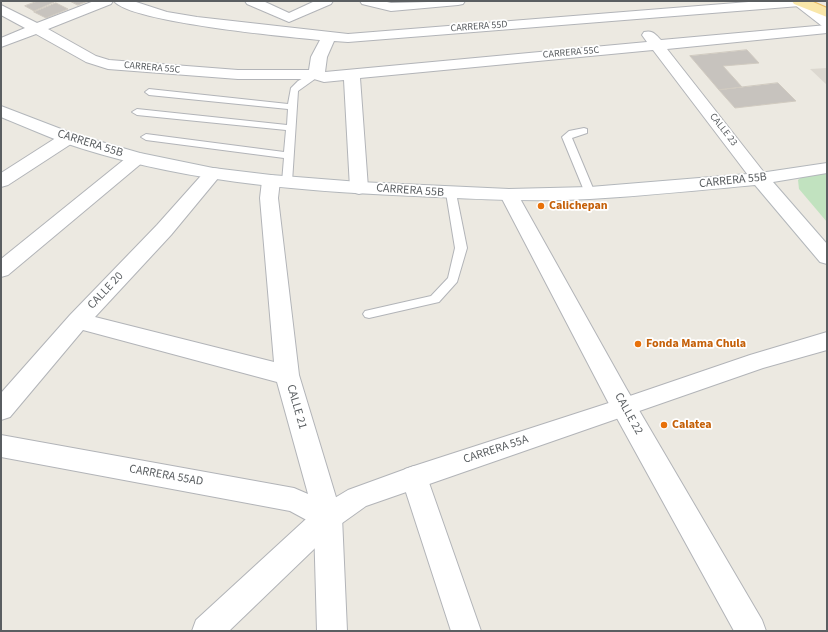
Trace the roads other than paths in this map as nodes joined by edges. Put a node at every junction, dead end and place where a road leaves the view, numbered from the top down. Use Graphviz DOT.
graph roads {
  1 [pos="106,1"];
  2 [pos="121,1"];
  3 [pos="252,1"];
  4 [pos="326,1"];
  5 [pos="367,1"];
  6 [pos="458,1"];
  7 [pos="622,1"];
  8 [pos="800,1"];
  9 [pos="733,4"];
  10 [pos="1,9"];
  11 [pos="827,13"];
  12 [pos="634,15"];
  13 [pos="827,23"];
  14 [pos="37,29"];
  15 [pos="827,29"];
  16 [pos="329,37"];
  17 [pos="1,43"];
  18 [pos="656,45"];
  19 [pos="316,74"];
  20 [pos="352,75"];
  21 [pos="149,92"];
  22 [pos="293,107"];
  23 [pos="1,111"];
  24 [pos="137,112"];
  25 [pos="292,128"];
  26 [pos="584,131"];
  27 [pos="146,137"];
  28 [pos="68,138"];
  29 [pos="290,156"];
  30 [pos="137,158"];
  31 [pos="827,168"];
  32 [pos="213,173"];
  33 [pos="760,179"];
  34 [pos="1,181"];
  35 [pos="279,181"];
  36 [pos="359,188"];
  37 [pos="590,193"];
  38 [pos="451,194"];
  39 [pos="509,196"];
  40 [pos="827,257"];
  41 [pos="1,270"];
  42 [pos="369,314"];
  43 [pos="78,320"];
  44 [pos="827,341"];
  45 [pos="286,375"];
  46 [pos="624,408"];
  47 [pos="1,410"];
  48 [pos="1,446"];
  49 [pos="414,477"];
  50 [pos="328,517"];
  51 [pos="207,631"];
  52 [pos="332,631"];
  53 [pos="466,631"];
  54 [pos="750,631"];
  1 -- 14 [label="street"];
  2 -- 16 [label="street, CARRERA 55D"];
  3 -- 4 [label="street"];
  5 -- 6 [label="street"];
  7 -- 12 [label="street, CALLE 23"];
  8 -- 9 [label="street, CARRERA 55D"];
  8 -- 11 [label="main road"];
  8 -- 13 [label="street"];
  9 -- 12 [label="street, CARRERA 55D"];
  10 -- 14 [label="street, CARRERA 55C"];
  12 -- 16 [label="street, CARRERA 55D"];
  12 -- 18 [label="street, CALLE 23"];
  14 -- 17 [label="street"];
  14 -- 19 [label="street, CARRERA 55C"];
  15 -- 18 [label="street, CARRERA 55C"];
  16 -- 19 [label="street"];
  18 -- 20 [label="street, CARRERA 55C"];
  18 -- 33 [label="street, CALLE 23"];
  19 -- 20 [label="street, CARRERA 55C"];
  19 -- 22 [label="lane"];
  20 -- 36 [label="street"];
  21 -- 22 [label="lane"];
  22 -- 25 [label="lane"];
  23 -- 28 [label="street, CARRERA 55B"];
  24 -- 25 [label="lane"];
  25 -- 29 [label="lane"];
  26 -- 37 [label="lane"];
  27 -- 29 [label="lane"];
  28 -- 30 [label="street, CARRERA 55B"];
  28 -- 34 [label="street"];
  29 -- 35 [label="lane"];
  30 -- 32 [label="street, CARRERA 55B"];
  30 -- 41 [label="street"];
  31 -- 33 [label="street, CARRERA 55B"];
  32 -- 35 [label="street, CARRERA 55B"];
  32 -- 43 [label="street, CALLE 20"];
  33 -- 37 [label="street, CARRERA 55B"];
  33 -- 40 [label="street, CALLE 23"];
  35 -- 36 [label="street, CARRERA 55B"];
  35 -- 45 [label="street, CALLE 21"];
  36 -- 38 [label="street, CARRERA 55B"];
  37 -- 39 [label="street, CARRERA 55B"];
  38 -- 39 [label="street, CARRERA 55B"];
  38 -- 42 [label="lane"];
  39 -- 46 [label="street, CALLE 22"];
  43 -- 45 [label="street"];
  43 -- 47 [label="street, CALLE 20"];
  44 -- 46 [label="street, CARRERA 55A"];
  45 -- 50 [label="street, CALLE 21"];
  46 -- 49 [label="street, CARRERA 55A"];
  46 -- 54 [label="street, CALLE 22"];
  48 -- 50 [label="street, CARRERA 55AD"];
  49 -- 50 [label="street, CARRERA 55A"];
  49 -- 53 [label="street"];
  50 -- 51 [label="street, CARRERA 55A"];
  50 -- 52 [label="street, CALLE 21"];
}
